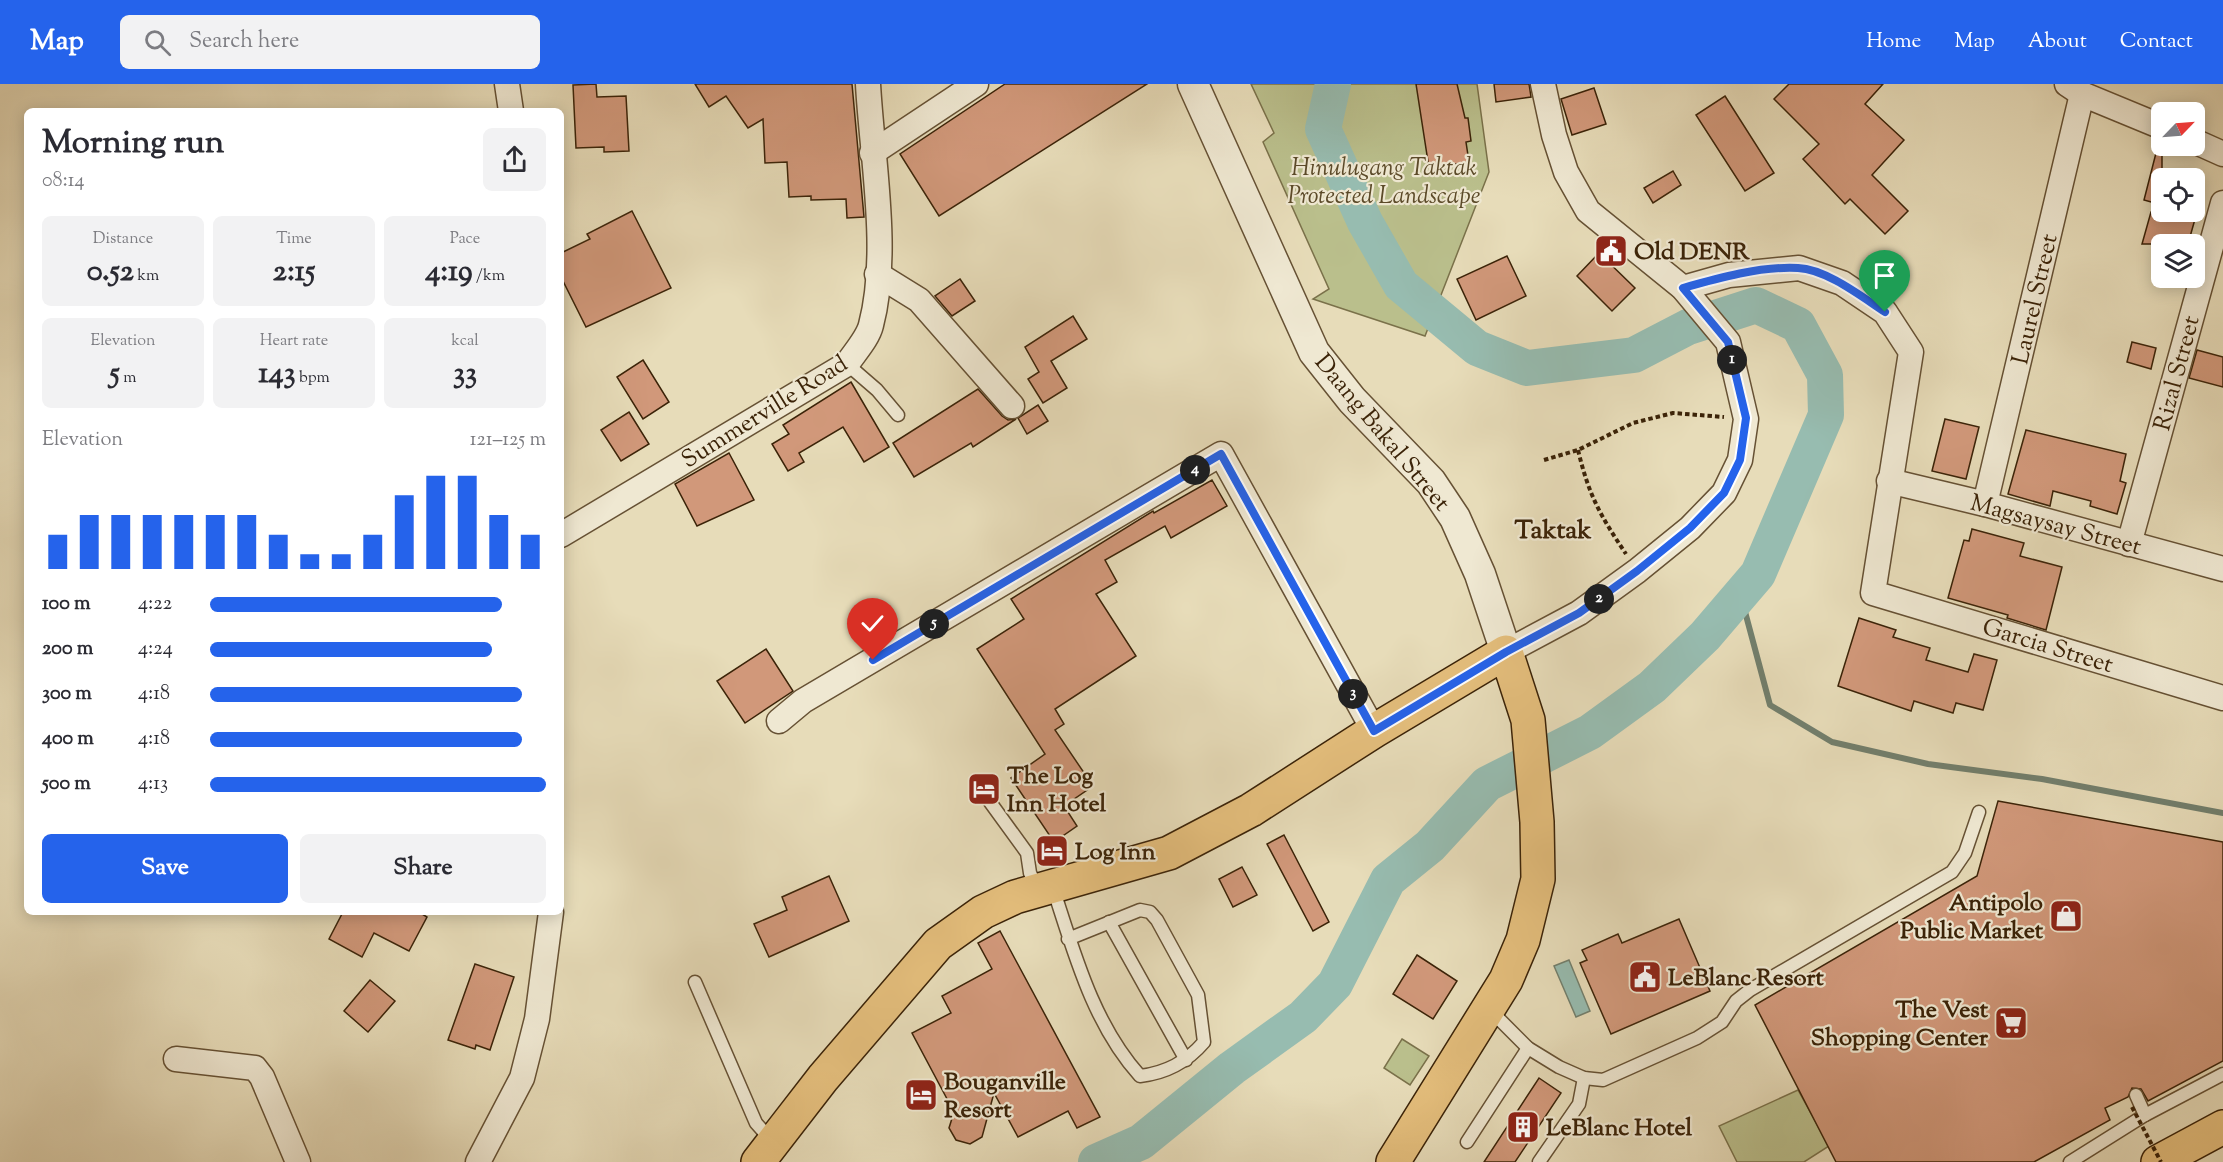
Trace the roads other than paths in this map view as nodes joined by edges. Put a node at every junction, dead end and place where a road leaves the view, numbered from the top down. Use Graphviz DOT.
graph roads {
  1 [pos="507,84"];
  2 [pos="868,84"];
  3 [pos="976,84"];
  4 [pos="1193,84"];
  5 [pos="1543,84"];
  6 [pos="2075,89"];
  7 [pos="511,108"];
  8 [pos="2151,122"];
  9 [pos="2205,146"];
  10 [pos="872,153"];
  11 [pos="2223,154"];
  12 [pos="2223,203"];
  13 [pos="877,274"];
  14 [pos="1687,293"];
  15 [pos="847,364"];
  16 [pos="1012,406"];
  17 [pos="898,415"];
  18 [pos="1889,481"];
  19 [pos="1985,504"];
  20 [pos="564,533"];
  21 [pos="2129,544"];
  22 [pos="2223,568"];
  23 [pos="1506,652"];
  24 [pos="2223,698"];
  25 [pos="779,721"];
  26 [pos="1374,731"];
  27 [pos="990,802"];
  28 [pos="1980,812"];
  29 [pos="1045,888"];
  30 [pos="550,915"];
  31 [pos="1109,922"];
  32 [pos="1068,939"];
  33 [pos="695,982"];
  34 [pos="1489,1010"];
  35 [pos="1528,1048"];
  36 [pos="176,1059"];
  37 [pos="1186,1060"];
  38 [pos="2223,1074"];
  39 [pos="1584,1078"];
  40 [pos="2134,1101"];
  41 [pos="2145,1115"];
  42 [pos="2223,1127"];
  43 [pos="1467,1142"];
  44 [pos="2223,1151"];
  45 [pos="765,1152"];
  46 [pos="298,1162"];
  47 [pos="478,1162"];
  48 [pos="1392,1162"];
  49 [pos="1539,1162"];
  50 [pos="2070,1162"];
  51 [pos="2160,1162"];
  52 [pos="2203,1162"];
  1 -- 7 [label="street"];
  2 -- 10 [label="street, Summerville Road"];
  3 -- 10 [label="street"];
  4 -- 23 [label="street, Daang Bakal Street"];
  5 -- 14 [label="street"];
  6 -- 8 [label="street"];
  6 -- 19 [label="street, Laurel Street"];
  9 -- 11 [label="street"];
  10 -- 13 [label="street, Summerville Road"];
  12 -- 21 [label="street, Rizal Street"];
  13 -- 15 [label="street, Summerville Road"];
  13 -- 16 [label="street"];
  14 -- 18 [label="street"];
  14 -- 23 [label="street"];
  15 -- 17 [label="lane"];
  15 -- 20 [label="street, Summerville Road"];
  18 -- 19 [label="street, Magsaysay Street"];
  18 -- 24 [label="street, Garcia Street"];
  19 -- 21 [label="street, Magsaysay Street"];
  21 -- 22 [label="street, Magsaysay Street"];
  23 -- 26 [label="main road"];
  23 -- 34 [label="main road"];
  25 -- 26 [label="street"];
  26 -- 29 [label="main road"];
  27 -- 29 [label="lane"];
  28 -- 39 [label="lane"];
  29 -- 32 [label="lane"];
  29 -- 45 [label="main road"];
  30 -- 47 [label="street"];
  31 -- 32 [label="lane"];
  31 -- 37 [label="lane"];
  31 -- 37 [label="lane"];
  32 -- 37 [label="lane"];
  33 -- 45 [label="lane"];
  34 -- 35 [label="lane"];
  34 -- 48 [label="main road"];
  35 -- 39 [label="lane"];
  35 -- 43 [label="lane"];
  36 -- 46 [label="street"];
  38 -- 41 [label="lane"];
  39 -- 49 [label="lane"];
  40 -- 41 [label="lane"];
  41 -- 50 [label="lane"];
  42 -- 51 [label="main road"];
  44 -- 52 [label="main road"];
}
